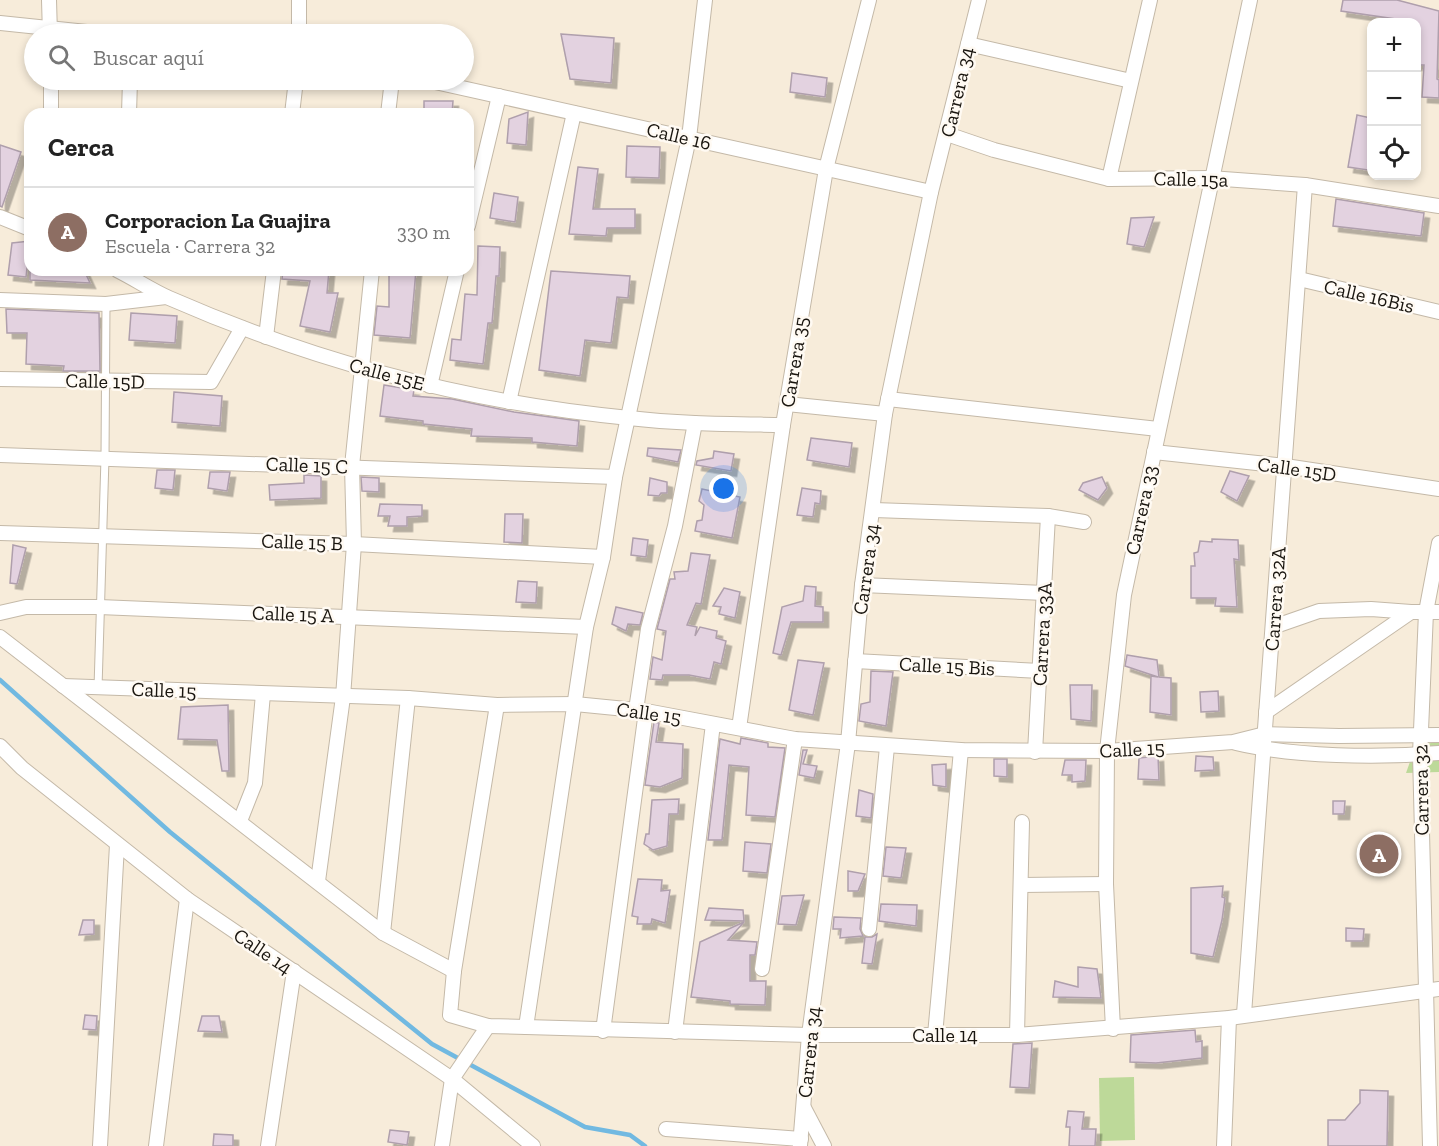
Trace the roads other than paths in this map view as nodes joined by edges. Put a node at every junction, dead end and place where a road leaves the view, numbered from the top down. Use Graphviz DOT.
graph roads {
  1 [pos="50,0"];
  2 [pos="299,0"];
  3 [pos="705,0"];
  4 [pos="869,0"];
  5 [pos="979,0"];
  6 [pos="1150,0"];
  7 [pos="1250,0"];
  8 [pos="0,23"];
  9 [pos="50,24"];
  10 [pos="299,24"];
  11 [pos="24,27"];
  12 [pos="968,44"];
  13 [pos="1131,81"];
  14 [pos="51,90"];
  15 [pos="130,90"];
  16 [pos="295,90"];
  17 [pos="391,90"];
  18 [pos="472,90"];
  19 [pos="499,96"];
  20 [pos="51,108"];
  21 [pos="129,108"];
  22 [pos="293,108"];
  23 [pos="389,108"];
  24 [pos="574,112"];
  25 [pos="947,134"];
  26 [pos="689,138"];
  27 [pos="826,169"];
  28 [pos="1210,178"];
  29 [pos="1109,179"];
  30 [pos="1305,185"];
  31 [pos="931,192"];
  32 [pos="474,201"];
  33 [pos="1439,206"];
  34 [pos="0,217"];
  35 [pos="24,227"];
  36 [pos="130,276"];
  37 [pos="273,276"];
  38 [pos="371,276"];
  39 [pos="457,276"];
  40 [pos="1299,279"];
  41 [pos="166,297"];
  42 [pos="0,300"];
  43 [pos="106,304"];
  44 [pos="1439,312"];
  45 [pos="242,328"];
  46 [pos="266,337"];
  47 [pos="361,368"];
  48 [pos="0,379"];
  49 [pos="105,381"];
  50 [pos="430,386"];
  51 [pos="888,399"];
  52 [pos="509,402"];
  53 [pos="787,404"];
  54 [pos="885,414"];
  55 [pos="628,418"];
  56 [pos="695,423"];
  57 [pos="783,424"];
  58 [pos="1158,429"];
  59 [pos="1154,452"];
  60 [pos="0,454"];
  61 [pos="105,458"];
  62 [pos="352,466"];
  63 [pos="1285,466"];
  64 [pos="615,477"];
  65 [pos="1439,489"];
  66 [pos="874,510"];
  67 [pos="1048,516"];
  68 [pos="1084,522"];
  69 [pos="0,533"];
  70 [pos="102,536"];
  71 [pos="1439,543"];
  72 [pos="354,544"];
  73 [pos="603,557"];
  74 [pos="862,585"];
  75 [pos="1044,593"];
  76 [pos="99,607"];
  77 [pos="1411,612"];
  78 [pos="1433,612"];
  79 [pos="0,613"];
  80 [pos="350,616"];
  81 [pos="586,627"];
  82 [pos="1273,627"];
  83 [pos="0,637"];
  84 [pos="855,661"];
  85 [pos="1040,671"];
  86 [pos="63,686"];
  87 [pos="98,688"];
  88 [pos="263,694"];
  89 [pos="343,697"];
  90 [pos="408,698"];
  91 [pos="574,704"];
  92 [pos="497,705"];
  93 [pos="641,711"];
  94 [pos="1266,712"];
  95 [pos="713,724"];
  96 [pos="739,728"];
  97 [pos="1265,734"];
  98 [pos="1439,735"];
  99 [pos="1420,736"];
  100 [pos="795,739"];
  101 [pos="1233,742"];
  102 [pos="848,743"];
  103 [pos="0,746"];
  104 [pos="887,747"];
  105 [pos="961,750"];
  106 [pos="1264,750"];
  107 [pos="1107,751"];
  108 [pos="1035,752"];
  109 [pos="1439,753"];
  110 [pos="1420,754"];
  111 [pos="240,821"];
  112 [pos="1022,822"];
  113 [pos="117,844"];
  114 [pos="318,881"];
  115 [pos="1106,884"];
  116 [pos="1022,885"];
  117 [pos="187,899"];
  118 [pos="869,929"];
  119 [pos="383,933"];
  120 [pos="762,969"];
  121 [pos="294,971"];
  122 [pos="454,971"];
  123 [pos="1432,989"];
  124 [pos="1244,1014"];
  125 [pos="1228,1018"];
  126 [pos="488,1026"];
  127 [pos="526,1027"];
  128 [pos="1113,1029"];
  129 [pos="603,1031"];
  130 [pos="675,1032"];
  131 [pos="809,1035"];
  132 [pos="935,1035"];
  133 [pos="1017,1035"];
  134 [pos="455,1074"];
  135 [pos="803,1107"];
  136 [pos="666,1129"];
  137 [pos="801,1142"];
  138 [pos="530,1145"];
  139 [pos="100,1146"];
  140 [pos="156,1146"];
  141 [pos="268,1146"];
  142 [pos="442,1146"];
  143 [pos="824,1146"];
  144 [pos="1224,1146"];
  145 [pos="1430,1146"];
  1 -- 9 [label="street"];
  2 -- 10 [label="street"];
  3 -- 26 [label="street"];
  4 -- 27 [label="street, Carrera 35"];
  5 -- 12 [label="street, Carrera 34"];
  6 -- 13 [label="street"];
  7 -- 28 [label="street, Carrera 33"];
  8 -- 11 [label="street"];
  12 -- 13 [label="street"];
  12 -- 25 [label="street, Carrera 34"];
  13 -- 29 [label="street"];
  14 -- 20 [label="street"];
  15 -- 21 [label="street"];
  16 -- 22 [label="street"];
  17 -- 23 [label="street"];
  18 -- 19 [label="street, Calle 16"];
  19 -- 24 [label="street, Calle 16"];
  19 -- 32 [label="street"];
  24 -- 26 [label="street, Calle 16"];
  24 -- 52 [label="street"];
  25 -- 29 [label="street, Calle 15a"];
  25 -- 31 [label="street, Carrera 34"];
  26 -- 27 [label="street, Calle 16"];
  26 -- 55 [label="street"];
  27 -- 31 [label="street, Calle 16"];
  27 -- 53 [label="street, Carrera 35"];
  28 -- 29 [label="street, Calle 15a"];
  28 -- 30 [label="street, Calle 15a"];
  28 -- 58 [label="street, Carrera 33"];
  30 -- 33 [label="street, Calle 15a"];
  30 -- 40 [label="street, Carrera 32A"];
  31 -- 51 [label="street, Carrera 34"];
  34 -- 35 [label="street"];
  36 -- 41 [label="street"];
  37 -- 46 [label="street"];
  38 -- 47 [label="street"];
  39 -- 50 [label="street"];
  40 -- 44 [label="street, Calle 16Bis"];
  40 -- 63 [label="street, Carrera 32A"];
  41 -- 43 [label="street, Calle 15E"];
  41 -- 45 [label="street, Calle 15E"];
  42 -- 43 [label="street, Calle 15E"];
  43 -- 49 [label="lane"];
  45 -- 46 [label="street, Calle 15E"];
  45 -- 49 [label="street, Calle 15D"];
  46 -- 47 [label="street, Calle 15E"];
  47 -- 50 [label="street, Calle 15E"];
  47 -- 62 [label="street"];
  48 -- 49 [label="street, Calle 15D"];
  49 -- 61 [label="lane"];
  50 -- 52 [label="street, Calle 15E"];
  51 -- 54 [label="street, Carrera 34"];
  51 -- 58 [label="street"];
  52 -- 55 [label="street, Calle 15E"];
  53 -- 54 [label="street"];
  53 -- 57 [label="street, Carrera 35"];
  54 -- 66 [label="street, Carrera 34"];
  55 -- 56 [label="street, Calle 15E"];
  55 -- 64 [label="street"];
  56 -- 57 [label="street, Calle 15E"];
  56 -- 93 [label="street"];
  57 -- 96 [label="street, Carrera 35"];
  58 -- 59 [label="street, Carrera 33"];
  59 -- 63 [label="street, Calle 15D"];
  59 -- 107 [label="street, Carrera 33"];
  60 -- 61 [label="street, Calle 15 C"];
  61 -- 62 [label="street, Calle 15 C"];
  61 -- 70 [label="lane"];
  62 -- 64 [label="street, Calle 15 C"];
  62 -- 72 [label="street"];
  63 -- 65 [label="street, Calle 15D"];
  63 -- 82 [label="street, Carrera 32A"];
  64 -- 73 [label="street"];
  66 -- 67 [label="street"];
  66 -- 74 [label="street, Carrera 34"];
  67 -- 68 [label="street"];
  67 -- 75 [label="street, Carrera 33A"];
  69 -- 70 [label="street, Calle 15 B"];
  70 -- 72 [label="street, Calle 15 B"];
  70 -- 76 [label="lane"];
  71 -- 78 [label="street, Carrera 32"];
  72 -- 73 [label="street, Calle 15 B"];
  72 -- 80 [label="street"];
  73 -- 81 [label="street"];
  74 -- 75 [label="street"];
  74 -- 84 [label="street, Carrera 34"];
  75 -- 85 [label="street, Carrera 33A"];
  76 -- 79 [label="street, Calle 15 A"];
  76 -- 80 [label="street, Calle 15 A"];
  76 -- 87 [label="lane"];
  77 -- 78 [label="street"];
  77 -- 82 [label="street"];
  77 -- 94 [label="street"];
  78 -- 99 [label="street, Carrera 32"];
  80 -- 81 [label="street, Calle 15 A"];
  80 -- 89 [label="street"];
  81 -- 91 [label="street"];
  82 -- 94 [label="street, Carrera 32A"];
  83 -- 86 [label="street"];
  84 -- 85 [label="street, Calle 15 Bis"];
  84 -- 102 [label="street, Carrera 34"];
  85 -- 108 [label="street, Carrera 33A"];
  86 -- 87 [label="street, Calle 15"];
  86 -- 111 [label="street"];
  87 -- 88 [label="street, Calle 15"];
  88 -- 89 [label="street, Calle 15"];
  88 -- 111 [label="street"];
  89 -- 90 [label="street, Calle 15"];
  89 -- 114 [label="street"];
  90 -- 92 [label="street, Calle 15"];
  90 -- 119 [label="street"];
  91 -- 92 [label="street, Calle 15"];
  91 -- 93 [label="street, Calle 15"];
  91 -- 127 [label="street"];
  92 -- 122 [label="street"];
  93 -- 95 [label="street, Calle 15"];
  93 -- 129 [label="street"];
  94 -- 97 [label="street, Carrera 32A"];
  95 -- 96 [label="street, Calle 15"];
  95 -- 130 [label="street"];
  96 -- 100 [label="street, Calle 15"];
  97 -- 99 [label="street, Calle 15"];
  97 -- 101 [label="street, Calle 15"];
  97 -- 106 [label="street, Carrera 32A"];
  98 -- 99 [label="street, Calle 15"];
  99 -- 110 [label="street, Carrera 32"];
  100 -- 102 [label="street, Calle 15"];
  100 -- 120 [label="street"];
  101 -- 106 [label="street, Calle 15"];
  101 -- 107 [label="street, Calle 15"];
  102 -- 104 [label="street, Calle 15"];
  102 -- 131 [label="street, Carrera 34"];
  103 -- 113 [label="street, Calle 14"];
  104 -- 105 [label="street, Calle 15"];
  104 -- 118 [label="street"];
  105 -- 108 [label="street, Calle 15"];
  105 -- 132 [label="street"];
  106 -- 110 [label="street, Calle 15"];
  106 -- 124 [label="street, Carrera 32A"];
  107 -- 108 [label="street, Calle 15"];
  107 -- 115 [label="street, Carrera 33"];
  109 -- 110 [label="street, Calle 15"];
  110 -- 123 [label="street, Carrera 32"];
  111 -- 114 [label="street"];
  112 -- 116 [label="street"];
  113 -- 117 [label="street, Calle 14"];
  113 -- 139 [label="street"];
  114 -- 119 [label="street"];
  115 -- 116 [label="street"];
  115 -- 128 [label="street, Carrera 33"];
  116 -- 133 [label="street"];
  117 -- 121 [label="street, Calle 14"];
  117 -- 140 [label="street"];
  119 -- 122 [label="street"];
  121 -- 134 [label="street, Calle 14"];
  121 -- 141 [label="street"];
  122 -- 126 [label="street, Calle 14"];
  123 -- 124 [label="street, Calle 14"];
  123 -- 145 [label="street, Carrera 32"];
  124 -- 125 [label="street, Calle 14"];
  125 -- 128 [label="street, Calle 14"];
  125 -- 144 [label="street"];
  126 -- 127 [label="street, Calle 14"];
  126 -- 134 [label="street"];
  127 -- 129 [label="street, Calle 14"];
  128 -- 133 [label="street, Calle 14"];
  129 -- 130 [label="street, Calle 14"];
  130 -- 131 [label="street, Calle 14"];
  131 -- 132 [label="street, Calle 14"];
  131 -- 135 [label="street, Carrera 34"];
  132 -- 133 [label="street, Calle 14"];
  134 -- 138 [label="street, Calle 14"];
  134 -- 142 [label="street"];
  135 -- 137 [label="street, Carrera 34"];
  135 -- 143 [label="street"];
  136 -- 137 [label="street"];
}
